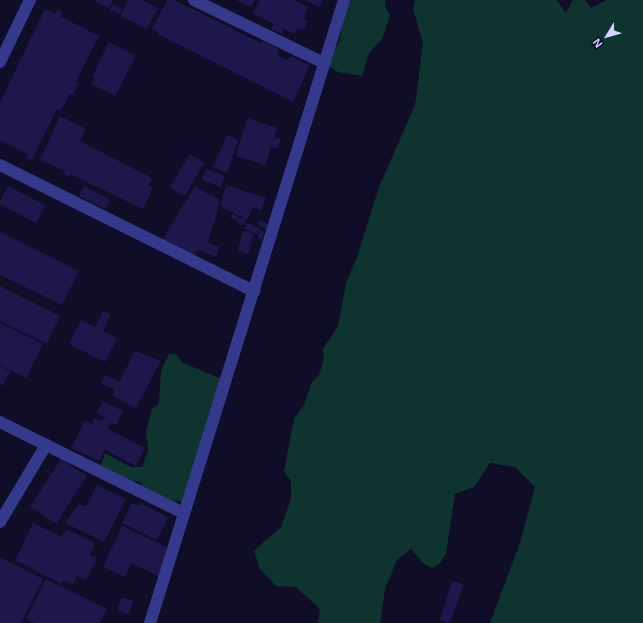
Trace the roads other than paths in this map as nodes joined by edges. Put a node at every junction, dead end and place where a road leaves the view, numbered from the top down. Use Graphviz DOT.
graph roads {
  1 [pos="30,0"];
  2 [pos="194,0"];
  3 [pos="344,0"];
  4 [pos="0,62"];
  5 [pos="324,63"];
  6 [pos="0,165"];
  7 [pos="254,291"];
  8 [pos="0,422"];
  9 [pos="46,445"];
  10 [pos="183,513"];
  11 [pos="0,522"];
  12 [pos="150,623"];
  1 -- 4 [label="street"];
  2 -- 5 [label="street"];
  3 -- 5 [label="street"];
  5 -- 7 [label="street"];
  6 -- 7 [label="street"];
  7 -- 10 [label="street"];
  8 -- 9 [label="street"];
  9 -- 10 [label="street"];
  9 -- 11 [label="street"];
  10 -- 12 [label="street"];
}
